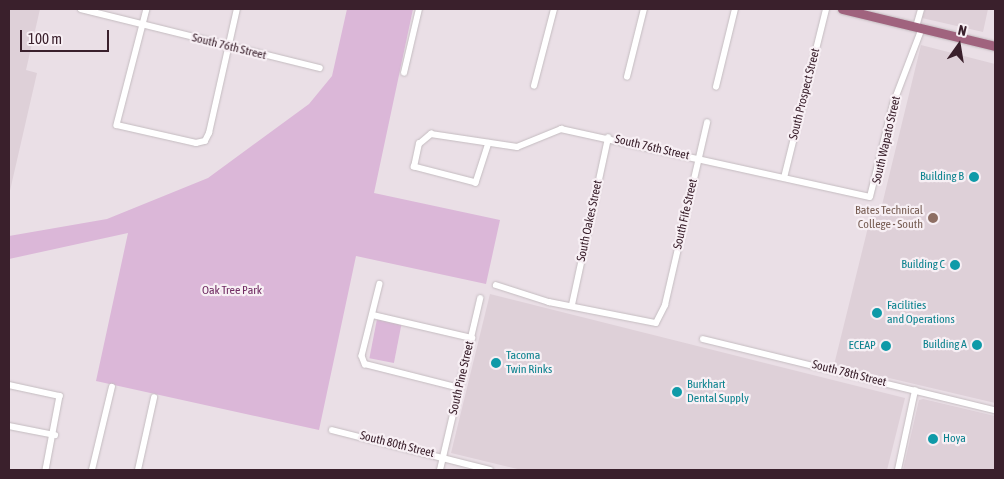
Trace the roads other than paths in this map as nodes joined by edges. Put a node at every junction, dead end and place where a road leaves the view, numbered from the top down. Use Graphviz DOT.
graph roads {
  1 [pos="81,9"];
  2 [pos="147,9"];
  3 [pos="237,9"];
  4 [pos="419,9"];
  5 [pos="554,9"];
  6 [pos="644,9"];
  7 [pos="735,9"];
  8 [pos="826,9"];
  9 [pos="842,9"];
  10 [pos="921,9"];
  11 [pos="143,25"];
  12 [pos="919,28"];
  13 [pos="995,46"];
  14 [pos="228,47"];
  15 [pos="320,68"];
  16 [pos="404,73"];
  17 [pos="628,77"];
  18 [pos="534,86"];
  19 [pos="716,86"];
  20 [pos="706,124"];
  21 [pos="608,138"];
  22 [pos="489,143"];
  23 [pos="698,158"];
  24 [pos="784,178"];
  25 [pos="874,195"];
  26 [pos="380,284"];
  27 [pos="496,285"];
  28 [pos="480,300"];
  29 [pos="572,305"];
  30 [pos="372,315"];
  31 [pos="472,338"];
  32 [pos="703,339"];
  33 [pos="9,385"];
  34 [pos="112,387"];
  35 [pos="460,388"];
  36 [pos="915,391"];
  37 [pos="154,398"];
  38 [pos="995,410"];
  39 [pos="9,426"];
  40 [pos="332,430"];
  41 [pos="55,435"];
  42 [pos="443,457"];
  43 [pos="46,470"];
  44 [pos="92,470"];
  45 [pos="138,470"];
  46 [pos="440,470"];
  47 [pos="490,470"];
  48 [pos="898,470"];
  1 -- 11 [label="street, South 76th Street"];
  2 -- 11 [label="street"];
  3 -- 14 [label="street"];
  4 -- 16 [label="street"];
  5 -- 18 [label="street"];
  6 -- 17 [label="street"];
  7 -- 19 [label="street"];
  8 -- 24 [label="street, South Prospect Street"];
  9 -- 12 [label="main road"];
  10 -- 12 [label="street, South Wapato Street"];
  11 -- 14 [label="street, South 76th Street"];
  11 -- 14 [label="street"];
  12 -- 13 [label="main road"];
  12 -- 25 [label="street, South Wapato Street"];
  14 -- 15 [label="street, South 76th Street"];
  20 -- 23 [label="street, South Fife Street"];
  21 -- 22 [label="street, South 76th Street"];
  21 -- 23 [label="street, South 76th Street"];
  21 -- 29 [label="street, South Oakes Street"];
  22 -- 22 [label="street, South 76th Street"];
  23 -- 24 [label="street, South 76th Street"];
  23 -- 29 [label="street, South Fife Street"];
  24 -- 25 [label="street, South 76th Street"];
  26 -- 30 [label="street"];
  27 -- 29 [label="street"];
  28 -- 31 [label="street, South Pine Street"];
  30 -- 31 [label="street"];
  30 -- 35 [label="street"];
  31 -- 35 [label="street, South Pine Street"];
  32 -- 36 [label="street, South 78th Street"];
  33 -- 41 [label="street"];
  34 -- 44 [label="street"];
  35 -- 42 [label="street, South Pine Street"];
  36 -- 38 [label="street, South 78th Street"];
  36 -- 48 [label="street"];
  37 -- 45 [label="street"];
  39 -- 41 [label="street"];
  40 -- 42 [label="street, South 80th Street"];
  41 -- 43 [label="street"];
  42 -- 46 [label="street, South Pine Street"];
  42 -- 47 [label="street, South 80th Street"];
}
